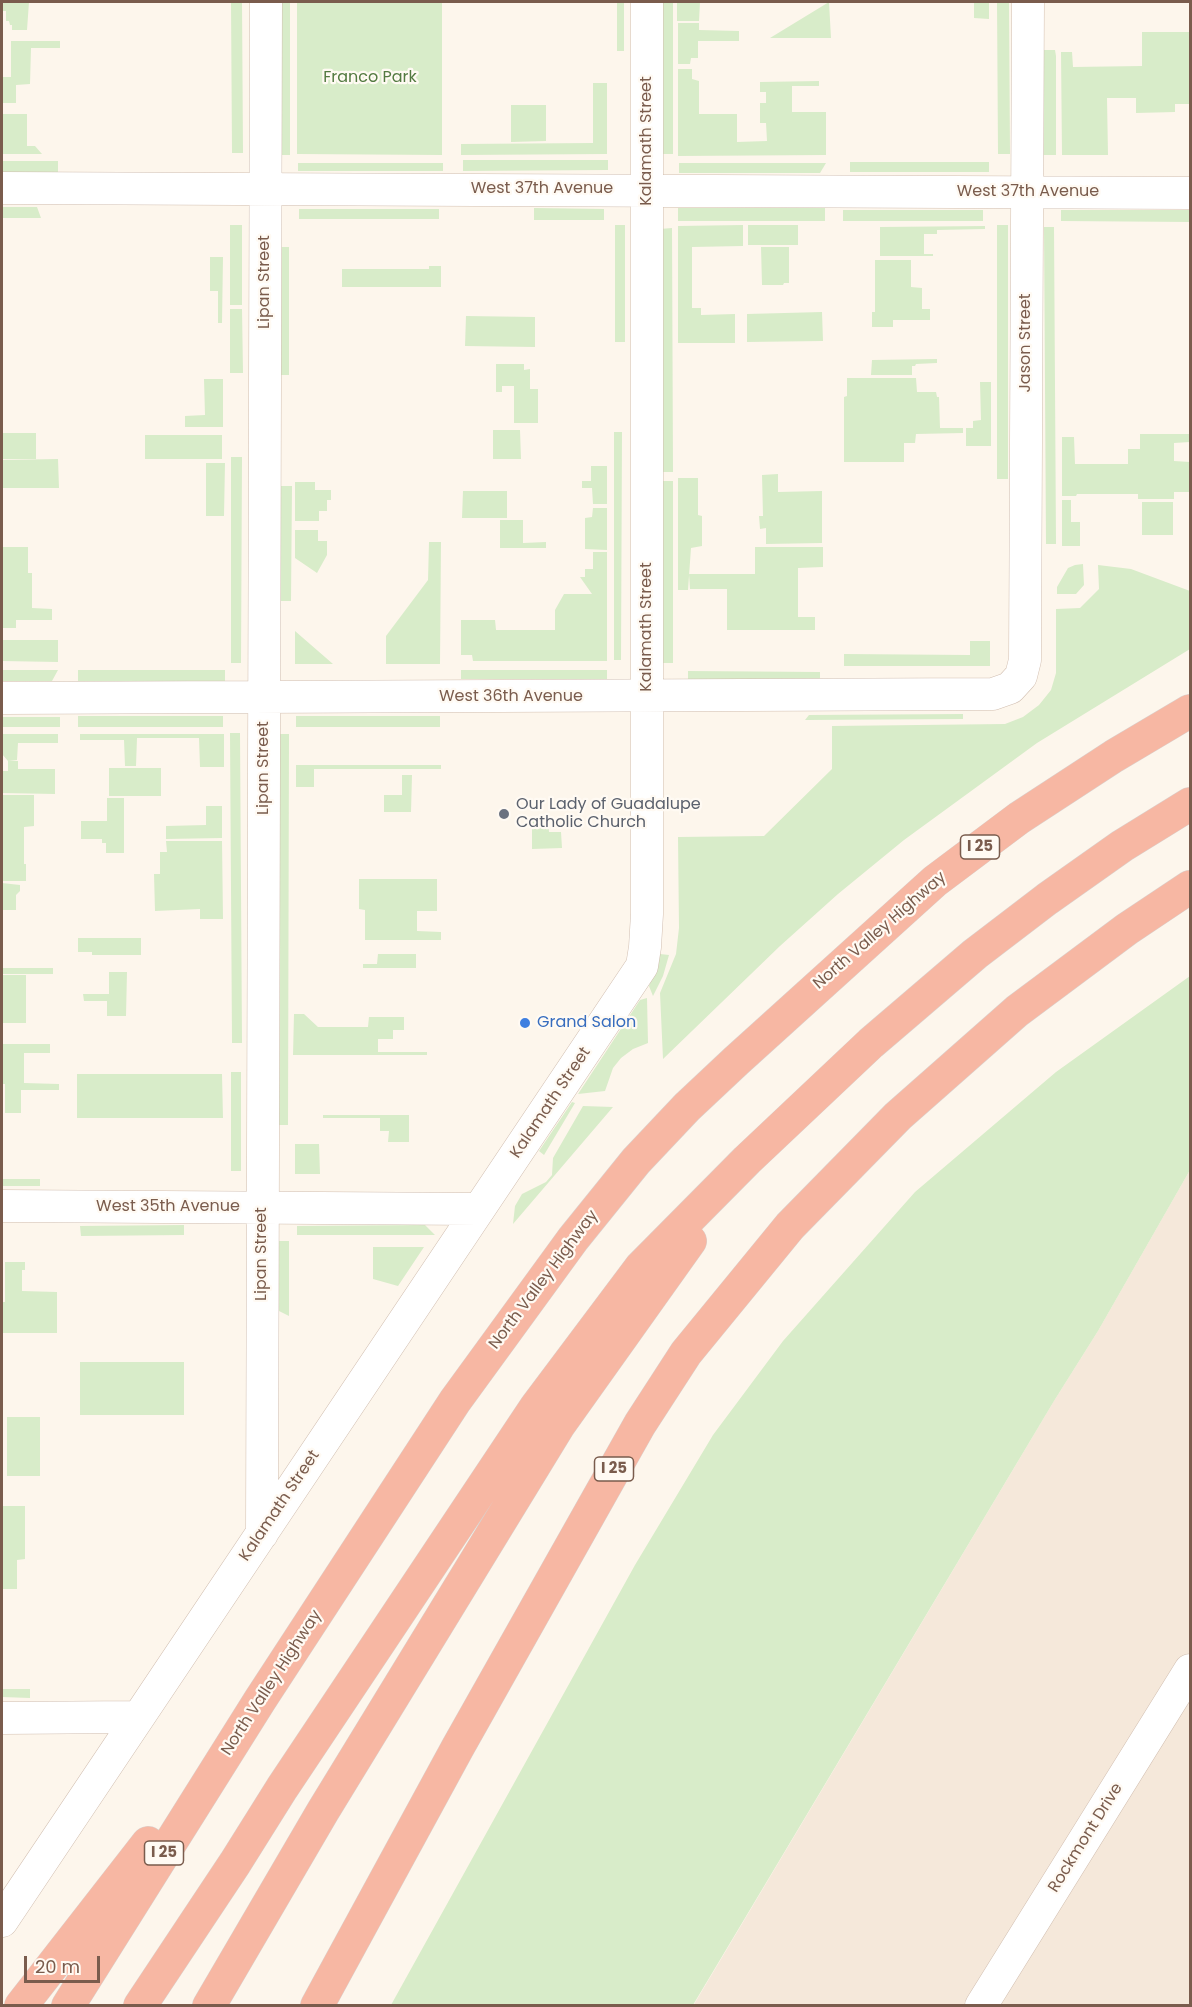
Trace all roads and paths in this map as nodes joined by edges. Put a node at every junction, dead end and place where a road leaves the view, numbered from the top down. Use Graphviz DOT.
graph roads {
  1 [pos="267,2"];
  2 [pos="647,2"];
  3 [pos="1028,2"];
  4 [pos="2,188"];
  5 [pos="266,188"];
  6 [pos="647,190"];
  7 [pos="1027,192"];
  8 [pos="1191,193"];
  9 [pos="1017,682"];
  10 [pos="646,696"];
  11 [pos="2,698"];
  12 [pos="264,698"];
  13 [pos="1191,711"];
  14 [pos="1191,804"];
  15 [pos="1191,886"];
  16 [pos="747,1161"];
  17 [pos="2,1206"];
  18 [pos="262,1208"];
  19 [pos="479,1209"];
  20 [pos="262,1534"];
  21 [pos="1191,1670"];
  22 [pos="260,1700"];
  23 [pos="2,1718"];
  24 [pos="138,1718"];
  25 [pos="2,1921"];
  26 [pos="21,2006"];
  27 [pos="68,2006"];
  28 [pos="140,2006"];
  29 [pos="208,2006"];
  30 [pos="317,2006"];
  31 [pos="981,2006"];
  1 -- 5 [label="street, Lipan Street"];
  2 -- 6 [label="street, Kalamath Street"];
  3 -- 7 [label="street, Jason Street"];
  4 -- 5 [label="street, West 37th Avenue"];
  5 -- 6 [label="street, West 37th Avenue"];
  5 -- 12 [label="street, Lipan Street"];
  6 -- 7 [label="street, West 37th Avenue"];
  6 -- 10 [label="street, Kalamath Street"];
  7 -- 8 [label="street, West 37th Avenue"];
  7 -- 9 [label="street, Jason Street"];
  9 -- 10 [label="street, West 36th Avenue"];
  10 -- 12 [label="street, West 36th Avenue"];
  10 -- 19 [label="street, Kalamath Street"];
  11 -- 12 [label="street, West 36th Avenue"];
  12 -- 18 [label="street, Lipan Street"];
  13 -- 22 [label="highway, North Valley Highway / I 25"];
  14 -- 16 [label="highway"];
  15 -- 30 [label="highway, I 25"];
  16 -- 28 [label="highway"];
  16 -- 29 [label="highway"];
  17 -- 18 [label="street, West 35th Avenue"];
  18 -- 19 [label="street, West 35th Avenue"];
  18 -- 20 [label="street, Lipan Street"];
  19 -- 20 [label="street, Kalamath Street"];
  20 -- 24 [label="street, Kalamath Street"];
  21 -- 31 [label="street, Rockmont Drive"];
  22 -- 26 [label="highway"];
  22 -- 27 [label="highway, North Valley Highway / I 25"];
  23 -- 24 [label="street"];
  24 -- 25 [label="street, Kalamath Street"];
}
